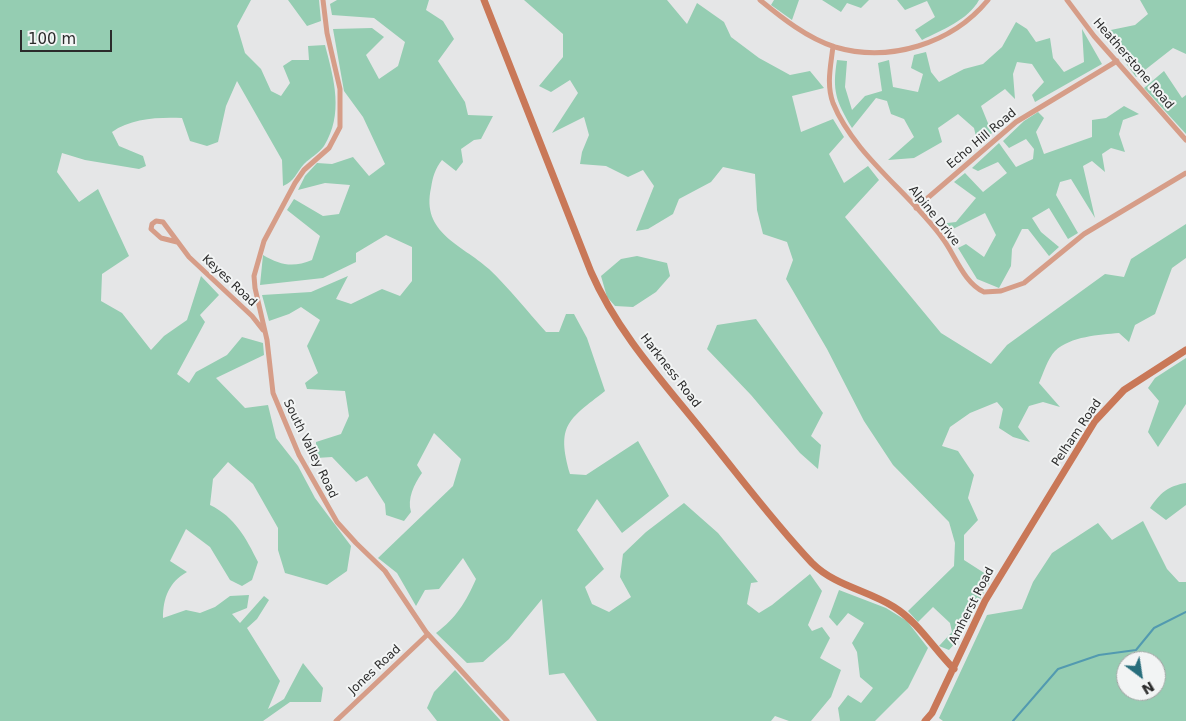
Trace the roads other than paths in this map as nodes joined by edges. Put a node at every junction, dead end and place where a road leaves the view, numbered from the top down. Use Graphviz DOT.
graph roads {
  1 [pos="323,0"];
  2 [pos="484,0"];
  3 [pos="760,0"];
  4 [pos="988,0"];
  5 [pos="1067,0"];
  6 [pos="834,46"];
  7 [pos="1116,60"];
  8 [pos="1186,140"];
  9 [pos="1186,174"];
  10 [pos="916,208"];
  11 [pos="177,242"];
  12 [pos="266,335"];
  13 [pos="1186,350"];
  14 [pos="1060,477"];
  15 [pos="428,634"];
  16 [pos="954,669"];
  17 [pos="336,721"];
  18 [pos="507,721"];
  19 [pos="925,721"];
  1 -- 12 [label="street, South Valley Road"];
  2 -- 16 [label="main road, Harkness Road"];
  3 -- 6 [label="street"];
  4 -- 6 [label="street"];
  5 -- 7 [label="street, Heatherstone Road"];
  6 -- 10 [label="street, Alpine Drive"];
  7 -- 8 [label="street, Heatherstone Road"];
  7 -- 10 [label="street, Echo Hill Road"];
  9 -- 10 [label="street, Alpine Drive"];
  11 -- 11 [label="street, Keyes Road"];
  11 -- 12 [label="street, Keyes Road"];
  12 -- 15 [label="street, South Valley Road"];
  13 -- 14 [label="main road, Pelham Road"];
  14 -- 16 [label="main road, Amherst Road"];
  15 -- 17 [label="street, Jones Road"];
  15 -- 18 [label="street, South Valley Road"];
  16 -- 19 [label="main road, Amherst Road"];
}
